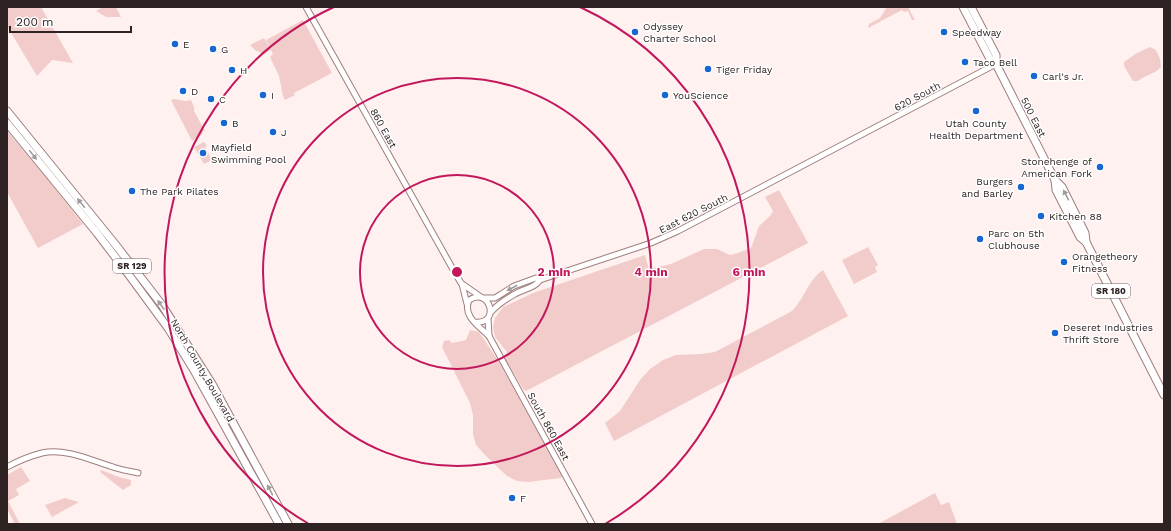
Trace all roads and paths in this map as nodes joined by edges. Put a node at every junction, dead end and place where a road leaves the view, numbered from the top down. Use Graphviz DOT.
graph roads {
  1 [pos="306,7"];
  2 [pos="963,7"];
  3 [pos="971,7"];
  4 [pos="996,64"];
  5 [pos="7,111"];
  6 [pos="7,123"];
  7 [pos="846,144"];
  8 [pos="540,280"];
  9 [pos="462,283"];
  10 [pos="483,298"];
  11 [pos="467,304"];
  12 [pos="491,312"];
  13 [pos="488,319"];
  14 [pos="475,322"];
  15 [pos="489,336"];
  16 [pos="1164,395"];
  17 [pos="7,466"];
  18 [pos="138,473"];
  19 [pos="279,524"];
  20 [pos="288,524"];
  21 [pos="592,524"];
  1 -- 9 [label="street, 860 East"];
  2 -- 4 [label="main road, 500 East / SR 180"];
  3 -- 4 [label="main road, 500 East / SR 180"];
  4 -- 7 [label="street, 620 South"];
  4 -- 16 [label="main road, 500 East / SR 180"];
  20 -- 5 [label="main road, North County Boulevard / SR 129, one-way"];
  6 -- 19 [label="main road, North County Boulevard / SR 129, one-way"];
  7 -- 8 [label="street, East 620 South"];
  8 -- 10 [label="street, East 620 South, one-way"];
  8 -- 12 [label="street, East 620 South"];
  9 -- 10 [label="street"];
  9 -- 11 [label="street"];
  10 -- 11 [label="street"];
  10 -- 12 [label="street"];
  11 -- 14 [label="street"];
  12 -- 13 [label="street"];
  13 -- 14 [label="street"];
  13 -- 15 [label="street, South 860 East"];
  14 -- 15 [label="street, South 860 East"];
  15 -- 21 [label="street, South 860 East"];
  17 -- 18 [label="street"];
}
